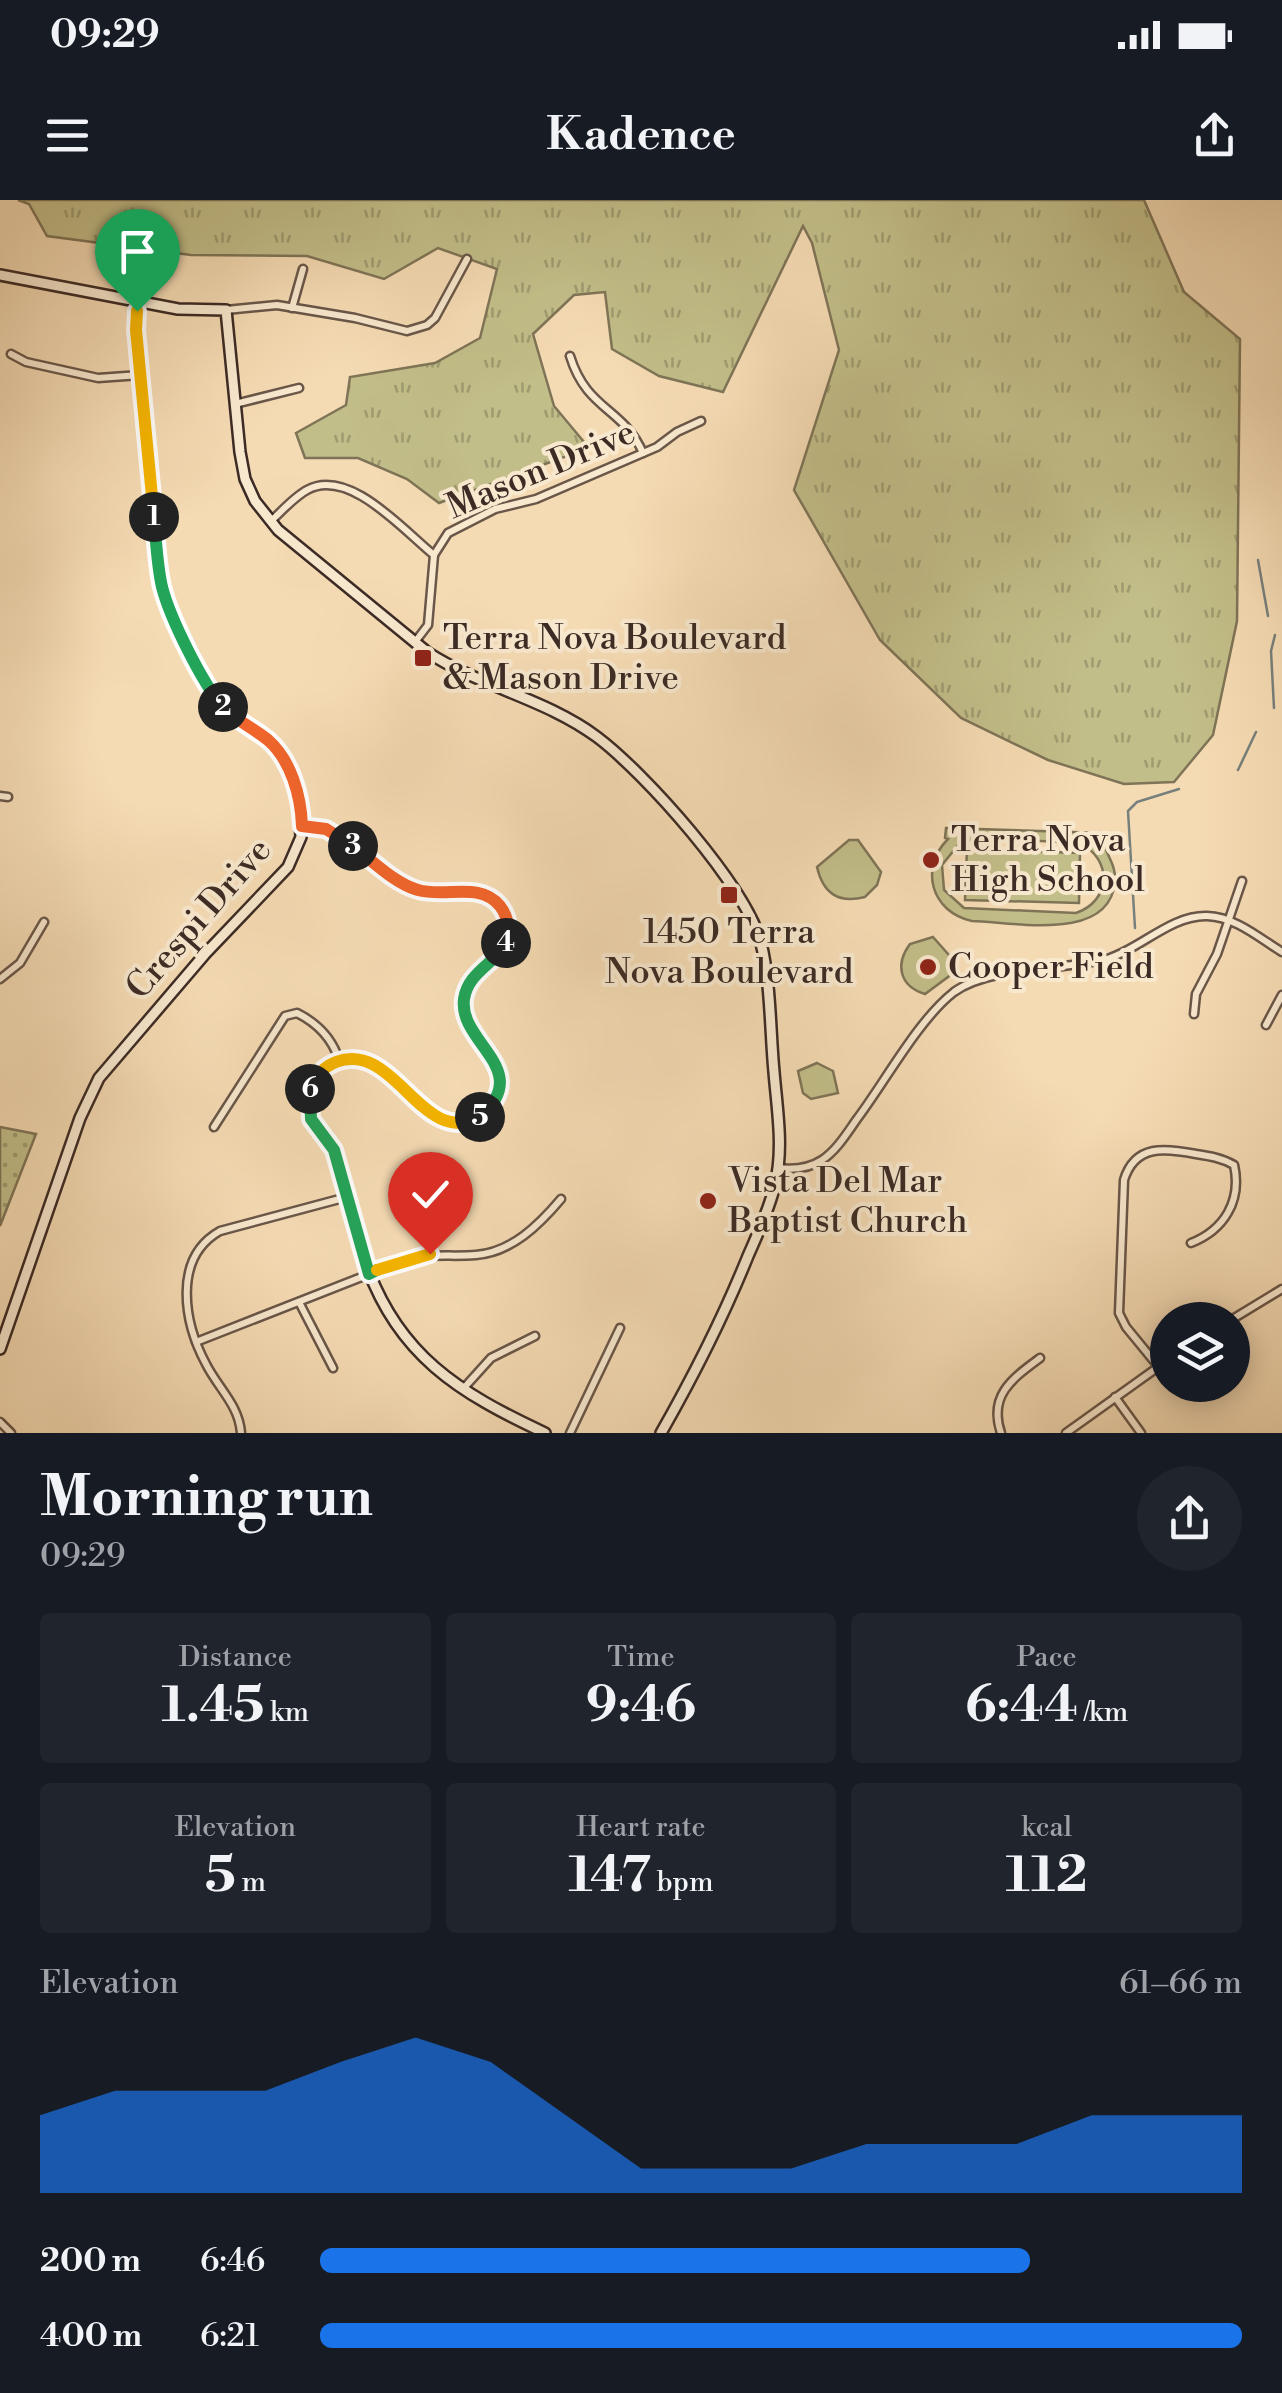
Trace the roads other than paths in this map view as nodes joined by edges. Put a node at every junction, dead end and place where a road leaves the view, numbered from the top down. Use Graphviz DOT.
graph roads {
  1 [pos="467,259"];
  2 [pos="303,269"];
  3 [pos="0,275"];
  4 [pos="140,301"];
  5 [pos="292,308"];
  6 [pos="226,310"];
  7 [pos="10,354"];
  8 [pos="570,356"];
  9 [pos="140,374"];
  10 [pos="299,388"];
  11 [pos="235,404"];
  12 [pos="701,420"];
  13 [pos="643,453"];
  14 [pos="270,522"];
  15 [pos="434,555"];
  16 [pos="415,643"];
  17 [pos="302,826"];
  18 [pos="1242,881"];
  19 [pos="1229,921"];
  20 [pos="44,922"];
  21 [pos="1282,952"];
  22 [pos="0,980"];
  23 [pos="1282,996"];
  24 [pos="1194,1014"];
  25 [pos="1266,1026"];
  26 [pos="339,1061"];
  27 [pos="214,1127"];
  28 [pos="778,1168"];
  29 [pos="347,1196"];
  30 [pos="560,1199"];
  31 [pos="1191,1243"];
  32 [pos="369,1274"];
  33 [pos="1282,1289"];
  34 [pos="298,1302"];
  35 [pos="1250,1308"];
  36 [pos="620,1328"];
  37 [pos="535,1336"];
  38 [pos="196,1342"];
  39 [pos="0,1350"];
  40 [pos="1150,1356"];
  41 [pos="1040,1358"];
  42 [pos="333,1368"];
  43 [pos="1150,1372"];
  44 [pos="462,1390"];
  45 [pos="1115,1397"];
  46 [pos="0,1422"];
  47 [pos="12,1433"];
  48 [pos="241,1433"];
  49 [pos="545,1433"];
  50 [pos="570,1433"];
  51 [pos="660,1433"];
  52 [pos="1001,1433"];
  53 [pos="1066,1433"];
  54 [pos="1141,1433"];
  1 -- 5 [label="street"];
  2 -- 5 [label="street"];
  3 -- 4 [label="street"];
  4 -- 6 [label="street"];
  4 -- 9 [label="street, Crespi Drive"];
  5 -- 6 [label="street"];
  6 -- 11 [label="street"];
  7 -- 9 [label="street"];
  8 -- 13 [label="street"];
  9 -- 17 [label="street, Crespi Drive"];
  10 -- 11 [label="street"];
  11 -- 14 [label="street"];
  12 -- 13 [label="street, Mason Drive"];
  13 -- 15 [label="street, Mason Drive"];
  14 -- 15 [label="street"];
  14 -- 16 [label="street"];
  15 -- 16 [label="street, Mason Drive"];
  16 -- 28 [label="street"];
  17 -- 26 [label="street"];
  17 -- 39 [label="street, Crespi Drive"];
  18 -- 19 [label="street"];
  19 -- 21 [label="street"];
  19 -- 24 [label="street"];
  19 -- 28 [label="street"];
  20 -- 22 [label="street"];
  23 -- 25 [label="street"];
  26 -- 27 [label="street"];
  26 -- 29 [label="street"];
  28 -- 51 [label="street"];
  29 -- 32 [label="street"];
  29 -- 38 [label="street"];
  30 -- 32 [label="street"];
  31 -- 40 [label="street"];
  32 -- 34 [label="street"];
  32 -- 44 [label="street"];
  33 -- 35 [label="street"];
  34 -- 38 [label="street"];
  34 -- 42 [label="street"];
  36 -- 50 [label="street"];
  37 -- 44 [label="street"];
  38 -- 48 [label="street"];
  41 -- 52 [label="street"];
  43 -- 45 [label="street"];
  44 -- 49 [label="street"];
  45 -- 53 [label="street"];
  45 -- 54 [label="street"];
  46 -- 47 [label="street"];
}
